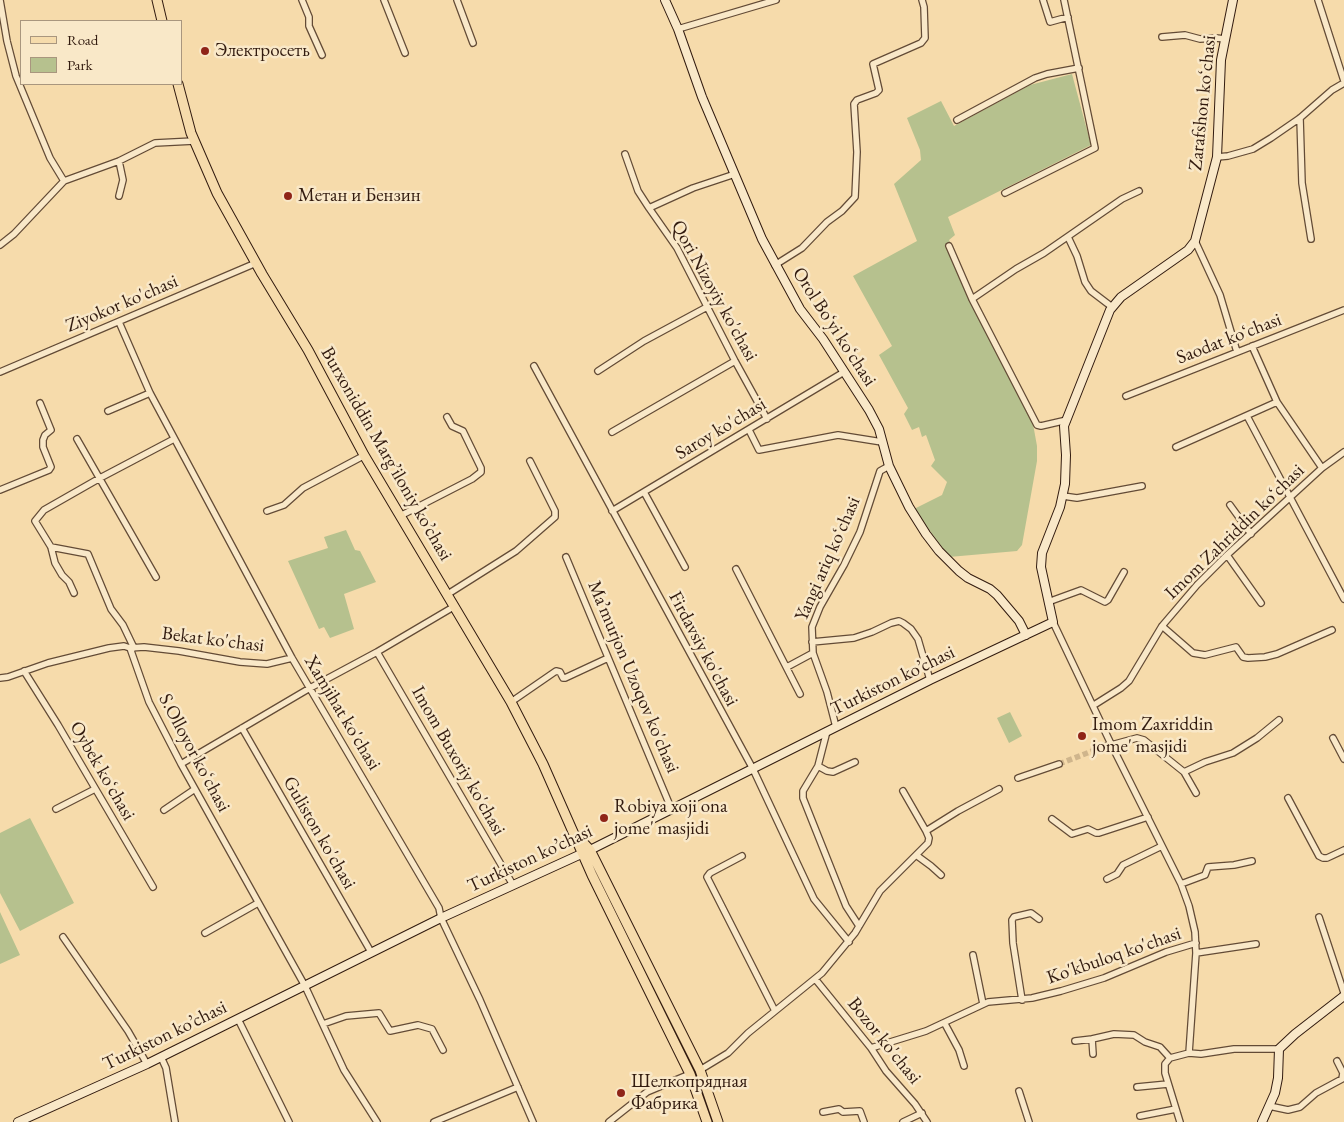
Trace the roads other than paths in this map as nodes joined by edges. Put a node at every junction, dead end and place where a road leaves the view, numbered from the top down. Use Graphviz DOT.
graph roads {
  1 [pos="0,0"];
  2 [pos="157,0"];
  3 [pos="302,0"];
  4 [pos="384,0"];
  5 [pos="456,0"];
  6 [pos="665,0"];
  7 [pos="776,0"];
  8 [pos="922,0"];
  9 [pos="1043,0"];
  10 [pos="1064,0"];
  11 [pos="1233,0"];
  12 [pos="1318,0"];
  13 [pos="1068,18"];
  14 [pos="162,20"];
  15 [pos="678,29"];
  16 [pos="1162,37"];
  17 [pos="1225,39"];
  18 [pos="473,43"];
  19 [pos="404,53"];
  20 [pos="322,55"];
  21 [pos="1079,68"];
  22 [pos="1344,82"];
  23 [pos="178,85"];
  24 [pos="1300,118"];
  25 [pos="956,120"];
  26 [pos="194,140"];
  27 [pos="625,154"];
  28 [pos="1217,157"];
  29 [pos="119,161"];
  30 [pos="735,174"];
  31 [pos="64,181"];
  32 [pos="1139,190"];
  33 [pos="1005,193"];
  34 [pos="119,196"];
  35 [pos="649,208"];
  36 [pos="1068,237"];
  37 [pos="1311,239"];
  38 [pos="1194,241"];
  39 [pos="0,245"];
  40 [pos="949,246"];
  41 [pos="256,263"];
  42 [pos="775,265"];
  43 [pos="972,299"];
  44 [pos="706,307"];
  45 [pos="1112,307"];
  46 [pos="1344,310"];
  47 [pos="120,322"];
  48 [pos="1252,346"];
  49 [pos="1237,352"];
  50 [pos="735,361"];
  51 [pos="534,366"];
  52 [pos="598,371"];
  53 [pos="0,372"];
  54 [pos="844,372"];
  55 [pos="150,393"];
  56 [pos="1126,396"];
  57 [pos="1277,402"];
  58 [pos="40,403"];
  59 [pos="108,411"];
  60 [pos="447,416"];
  61 [pos="1247,416"];
  62 [pos="767,419"];
  63 [pos="1066,420"];
  64 [pos="749,430"];
  65 [pos="612,432"];
  66 [pos="77,439"];
  67 [pos="174,439"];
  68 [pos="882,442"];
  69 [pos="1176,446"];
  70 [pos="1344,452"];
  71 [pos="365,455"];
  72 [pos="530,461"];
  73 [pos="888,466"];
  74 [pos="1322,468"];
  75 [pos="100,478"];
  76 [pos="1142,486"];
  77 [pos="0,490"];
  78 [pos="644,492"];
  79 [pos="1063,496"];
  80 [pos="1291,497"];
  81 [pos="1230,506"];
  82 [pos="267,511"];
  83 [pos="612,511"];
  84 [pos="400,516"];
  85 [pos="1251,534"];
  86 [pos="51,547"];
  87 [pos="1227,556"];
  88 [pos="566,557"];
  89 [pos="685,567"];
  90 [pos="736,569"];
  91 [pos="1124,572"];
  92 [pos="156,577"];
  93 [pos="74,593"];
  94 [pos="448,594"];
  95 [pos="1344,599"];
  96 [pos="1048,602"];
  97 [pos="1261,603"];
  98 [pos="455,606"];
  99 [pos="1053,622"];
  100 [pos="1162,626"];
  101 [pos="1332,630"];
  102 [pos="1026,635"];
  103 [pos="812,642"];
  104 [pos="132,648"];
  105 [pos="377,652"];
  106 [pos="813,653"];
  107 [pos="292,658"];
  108 [pos="608,658"];
  109 [pos="787,667"];
  110 [pos="24,671"];
  111 [pos="0,678"];
  112 [pos="930,680"];
  113 [pos="310,688"];
  114 [pos="800,694"];
  115 [pos="511,702"];
  116 [pos="1094,705"];
  117 [pos="1279,720"];
  118 [pos="836,727"];
  119 [pos="242,728"];
  120 [pos="827,731"];
  121 [pos="1333,738"];
  122 [pos="1111,744"];
  123 [pos="1100,748"];
  124 [pos="1344,759"];
  125 [pos="855,762"];
  126 [pos="181,764"];
  127 [pos="1059,764"];
  128 [pos="818,766"];
  129 [pos="753,769"];
  130 [pos="1184,772"];
  131 [pos="1018,778"];
  132 [pos="195,789"];
  133 [pos="999,789"];
  134 [pos="95,790"];
  135 [pos="903,791"];
  136 [pos="1196,793"];
  137 [pos="1288,798"];
  138 [pos="671,808"];
  139 [pos="56,809"];
  140 [pos="164,810"];
  141 [pos="1148,817"];
  142 [pos="1052,819"];
  143 [pos="926,831"];
  144 [pos="1162,846"];
  145 [pos="1344,850"];
  146 [pos="586,852"];
  147 [pos="916,855"];
  148 [pos="742,856"];
  149 [pos="1252,860"];
  150 [pos="941,875"];
  151 [pos="1107,879"];
  152 [pos="1181,884"];
  153 [pos="513,885"];
  154 [pos="153,887"];
  155 [pos="258,903"];
  156 [pos="1319,917"];
  157 [pos="441,918"];
  158 [pos="1039,919"];
  159 [pos="860,926"];
  160 [pos="206,933"];
  161 [pos="63,936"];
  162 [pos="849,942"];
  163 [pos="1196,943"];
  164 [pos="1256,944"];
  165 [pos="371,952"];
  166 [pos="1196,953"];
  167 [pos="973,955"];
  168 [pos="816,980"];
  169 [pos="305,986"];
  170 [pos="1344,994"];
  171 [pos="1022,1000"];
  172 [pos="983,1004"];
  173 [pos="775,1011"];
  174 [pos="238,1019"];
  175 [pos="323,1024"];
  176 [pos="945,1024"];
  177 [pos="1092,1039"];
  178 [pos="1076,1041"];
  179 [pos="871,1048"];
  180 [pos="1279,1049"];
  181 [pos="442,1050"];
  182 [pos="1189,1053"];
  183 [pos="1094,1054"];
  184 [pos="161,1057"];
  185 [pos="1170,1058"];
  186 [pos="1336,1061"];
  187 [pos="147,1064"];
  188 [pos="964,1066"];
  189 [pos="700,1070"];
  190 [pos="690,1074"];
  191 [pos="1168,1084"];
  192 [pos="518,1087"];
  193 [pos="1137,1087"];
  194 [pos="1019,1091"];
  195 [pos="1269,1106"];
  196 [pos="1176,1109"];
  197 [pos="823,1112"];
  198 [pos="922,1113"];
  199 [pos="1140,1116"];
  200 [pos="18,1122"];
  201 [pos="175,1122"];
  202 [pos="289,1122"];
  203 [pos="377,1122"];
  204 [pos="434,1122"];
  205 [pos="534,1122"];
  206 [pos="609,1122"];
  207 [pos="707,1122"];
  208 [pos="718,1122"];
  209 [pos="864,1122"];
  210 [pos="903,1122"];
  211 [pos="927,1122"];
  212 [pos="1029,1122"];
  213 [pos="1180,1122"];
  214 [pos="1262,1122"];
  1 -- 31 [label="street"];
  2 -- 14 [label="main road"];
  3 -- 20 [label="street"];
  4 -- 19 [label="street"];
  5 -- 18 [label="street"];
  6 -- 15 [label="main road, Orol Boʻyi koʻchasi"];
  7 -- 15 [label="street"];
  8 -- 42 [label="street"];
  9 -- 13 [label="street"];
  10 -- 13 [label="street"];
  11 -- 17 [label="main road, Zarafshon koʻchasi"];
  12 -- 22 [label="street"];
  13 -- 21 [label="street"];
  15 -- 30 [label="main road, Orol Boʻyi koʻchasi"];
  16 -- 17 [label="street"];
  17 -- 28 [label="main road, Zarafshon koʻchasi"];
  21 -- 25 [label="street"];
  21 -- 33 [label="street"];
  22 -- 24 [label="street"];
  23 -- 26 [label="main road, Burxoniddin Marg’iloniy ko’chasi"];
  24 -- 28 [label="street"];
  24 -- 37 [label="street"];
  26 -- 29 [label="street"];
  26 -- 41 [label="main road, Burxoniddin Marg’iloniy ko’chasi"];
  27 -- 35 [label="street"];
  28 -- 38 [label="main road, Zarafshon koʻchasi"];
  29 -- 31 [label="street"];
  29 -- 34 [label="street"];
  30 -- 35 [label="street, Qori Nizoyiy ko'chasi"];
  30 -- 42 [label="main road, Orol Boʻyi koʻchasi"];
  31 -- 39 [label="street"];
  32 -- 36 [label="street"];
  35 -- 44 [label="street, Qori Nizoyiy ko'chasi"];
  36 -- 43 [label="street"];
  36 -- 45 [label="street"];
  38 -- 45 [label="main road"];
  38 -- 49 [label="street"];
  40 -- 43 [label="street"];
  41 -- 47 [label="street, Ziyokor ko'chasi"];
  41 -- 71 [label="main road, Burxoniddin Marg’iloniy ko’chasi"];
  42 -- 54 [label="main road, Orol Boʻyi koʻchasi"];
  43 -- 63 [label="street"];
  44 -- 50 [label="street, Qori Nizoyiy ko'chasi"];
  44 -- 52 [label="street"];
  45 -- 63 [label="main road"];
  46 -- 48 [label="street, Saodat koʻchasi"];
  47 -- 53 [label="street, Ziyokor ko'chasi"];
  47 -- 55 [label="street, Xamjihat ko'chasi"];
  48 -- 49 [label="street, Saodat koʻchasi"];
  48 -- 57 [label="street"];
  49 -- 56 [label="street, Saodat koʻchasi"];
  50 -- 62 [label="street, Qori Nizoyiy ko'chasi"];
  50 -- 65 [label="street"];
  51 -- 83 [label="street, Firdavsiy ko'chasi"];
  54 -- 62 [label="street, Saroy ko'chasi"];
  54 -- 68 [label="main road, Orol Boʻyi koʻchasi"];
  55 -- 59 [label="street"];
  55 -- 67 [label="street, Xamjihat ko'chasi"];
  57 -- 61 [label="street"];
  57 -- 74 [label="street"];
  58 -- 77 [label="street"];
  60 -- 84 [label="street"];
  61 -- 69 [label="street"];
  61 -- 80 [label="street"];
  62 -- 64 [label="street, Saroy ko'chasi"];
  63 -- 79 [label="main road"];
  64 -- 68 [label="street"];
  64 -- 78 [label="street, Saroy ko'chasi"];
  66 -- 75 [label="street"];
  67 -- 75 [label="street"];
  67 -- 107 [label="street, Xamjihat ko'chasi"];
  68 -- 73 [label="main road, Orol Boʻyi koʻchasi"];
  70 -- 74 [label="street, Imom Zahriddin koʻchasi"];
  71 -- 82 [label="street"];
  71 -- 84 [label="main road, Burxoniddin Marg’iloniy ko’chasi"];
  72 -- 94 [label="street"];
  73 -- 102 [label="main road, Orol Boʻyi koʻchasi"];
  73 -- 103 [label="street, Yangi ariq koʻchasi"];
  74 -- 80 [label="street, Imom Zahriddin koʻchasi"];
  75 -- 86 [label="street"];
  75 -- 92 [label="street"];
  76 -- 79 [label="street"];
  78 -- 83 [label="street, Saroy ko'chasi"];
  78 -- 89 [label="street"];
  79 -- 96 [label="main road"];
  80 -- 85 [label="street, Imom Zahriddin koʻchasi"];
  80 -- 95 [label="street"];
  81 -- 85 [label="street"];
  83 -- 129 [label="street, Firdavsiy ko'chasi"];
  84 -- 94 [label="main road, Burxoniddin Marg’iloniy ko’chasi"];
  85 -- 87 [label="street, Imom Zahriddin koʻchasi"];
  86 -- 93 [label="street"];
  86 -- 104 [label="street, S.Olloyor koʻchasi"];
  87 -- 97 [label="street"];
  87 -- 100 [label="street, Imom Zahriddin koʻchasi"];
  88 -- 108 [label="street, Maʼmurjon Uzoqov ko'chasi"];
  90 -- 109 [label="street"];
  91 -- 96 [label="street"];
  94 -- 98 [label="main road, Burxoniddin Marg’iloniy ko’chasi"];
  96 -- 99 [label="main road"];
  98 -- 105 [label="street"];
  98 -- 115 [label="main road, Burxoniddin Marg’iloniy ko’chasi"];
  99 -- 102 [label="main road, Turkiston ko’chasi"];
  99 -- 116 [label="street"];
  100 -- 101 [label="street"];
  100 -- 116 [label="street, Imom Zahriddin koʻchasi"];
  102 -- 112 [label="main road, Turkiston ko’chasi"];
  103 -- 106 [label="street, Yangi ariq koʻchasi"];
  103 -- 112 [label="street"];
  104 -- 107 [label="street, Bekat ko'chasi"];
  104 -- 110 [label="street"];
  104 -- 126 [label="street, S.Olloyor koʻchasi"];
  105 -- 113 [label="street"];
  105 -- 153 [label="street, Imom Buxoriy ko'chasi"];
  106 -- 109 [label="street"];
  106 -- 118 [label="street, Yangi ariq koʻchasi"];
  107 -- 113 [label="street, Xamjihat ko'chasi"];
  108 -- 115 [label="street"];
  108 -- 138 [label="street, Maʼmurjon Uzoqov ko'chasi"];
  109 -- 114 [label="street"];
  110 -- 111 [label="street"];
  110 -- 134 [label="street, Oybek koʻchasi"];
  112 -- 118 [label="main road, Turkiston ko’chasi"];
  113 -- 119 [label="street"];
  113 -- 157 [label="street, Xamjihat ko'chasi"];
  115 -- 146 [label="main road, Burxoniddin Marg’iloniy ko’chasi"];
  116 -- 122 [label="street"];
  117 -- 130 [label="street"];
  118 -- 120 [label="main road, Turkiston ko’chasi"];
  119 -- 126 [label="street"];
  119 -- 165 [label="street, Guliston ko'chasi"];
  120 -- 128 [label="street"];
  120 -- 129 [label="main road, Turkiston ko’chasi"];
  121 -- 124 [label="street"];
  122 -- 123 [label="street"];
  122 -- 130 [label="street"];
  122 -- 141 [label="street"];
  125 -- 128 [label="street"];
  126 -- 132 [label="street, S.Olloyor koʻchasi"];
  127 -- 131 [label="street"];
  128 -- 159 [label="street"];
  129 -- 138 [label="main road, Turkiston ko’chasi"];
  129 -- 162 [label="street, Firdavsiy ko'chasi"];
  130 -- 136 [label="street"];
  132 -- 140 [label="street"];
  132 -- 155 [label="street, S.Olloyor koʻchasi"];
  133 -- 143 [label="street"];
  134 -- 139 [label="street"];
  134 -- 154 [label="street, Oybek koʻchasi"];
  135 -- 143 [label="street"];
  137 -- 145 [label="street"];
  138 -- 146 [label="main road, Turkiston ko’chasi"];
  141 -- 142 [label="street"];
  141 -- 144 [label="street"];
  143 -- 147 [label="street"];
  144 -- 151 [label="street"];
  144 -- 152 [label="street"];
  146 -- 153 [label="main road, Turkiston ko’chasi"];
  146 -- 189 [label="main road, Burxoniddin Marg’iloniy ko’chasi"];
  146 -- 190 [label="main road, Burxoniddin Marg’iloniy ko’chasi"];
  147 -- 150 [label="street"];
  147 -- 159 [label="street"];
  148 -- 173 [label="street"];
  149 -- 152 [label="street"];
  152 -- 163 [label="street"];
  153 -- 157 [label="main road, Turkiston ko’chasi"];
  155 -- 160 [label="street"];
  155 -- 169 [label="street, S.Olloyor koʻchasi"];
  156 -- 170 [label="street"];
  157 -- 165 [label="main road, Turkiston ko’chasi"];
  157 -- 192 [label="street, Xamjihat ko'chasi"];
  158 -- 171 [label="street"];
  159 -- 162 [label="street"];
  161 -- 187 [label="street"];
  162 -- 168 [label="street"];
  163 -- 166 [label="street"];
  163 -- 171 [label="street, Ko'kbuloq ko'chasi"];
  164 -- 166 [label="street"];
  165 -- 169 [label="main road, Turkiston ko’chasi"];
  166 -- 182 [label="street"];
  167 -- 172 [label="street"];
  168 -- 173 [label="street"];
  168 -- 179 [label="street, Bozor ko'chasi"];
  169 -- 174 [label="main road, Turkiston ko’chasi"];
  169 -- 175 [label="street, S.Olloyor koʻchasi"];
  170 -- 180 [label="main road"];
  171 -- 172 [label="street, Ko'kbuloq ko'chasi"];
  172 -- 176 [label="street, Ko'kbuloq ko'chasi"];
  173 -- 189 [label="street"];
  174 -- 184 [label="main road, Turkiston ko’chasi"];
  174 -- 202 [label="street"];
  175 -- 181 [label="street"];
  175 -- 203 [label="street, S.Olloyor koʻchasi"];
  176 -- 179 [label="street, Ko'kbuloq ko'chasi"];
  176 -- 188 [label="street"];
  177 -- 178 [label="street"];
  177 -- 183 [label="street"];
  177 -- 185 [label="street"];
  179 -- 198 [label="street, Bozor ko'chasi"];
  180 -- 182 [label="street"];
  180 -- 195 [label="main road"];
  182 -- 185 [label="street"];
  184 -- 187 [label="main road, Turkiston ko’chasi"];
  184 -- 201 [label="street"];
  185 -- 191 [label="street"];
  186 -- 195 [label="street"];
  187 -- 200 [label="main road, Turkiston ko’chasi"];
  189 -- 208 [label="main road, Burxoniddin Marg’iloniy ko’chasi"];
  190 -- 206 [label="street"];
  190 -- 207 [label="main road, Burxoniddin Marg’iloniy ko’chasi"];
  191 -- 193 [label="street"];
  191 -- 196 [label="street"];
  192 -- 204 [label="street"];
  192 -- 205 [label="street, Xamjihat ko'chasi"];
  194 -- 212 [label="street"];
  195 -- 214 [label="main road"];
  196 -- 199 [label="street"];
  196 -- 213 [label="street"];
  197 -- 209 [label="street"];
  198 -- 210 [label="street"];
  198 -- 211 [label="street, Bozor ko'chasi"];
}
